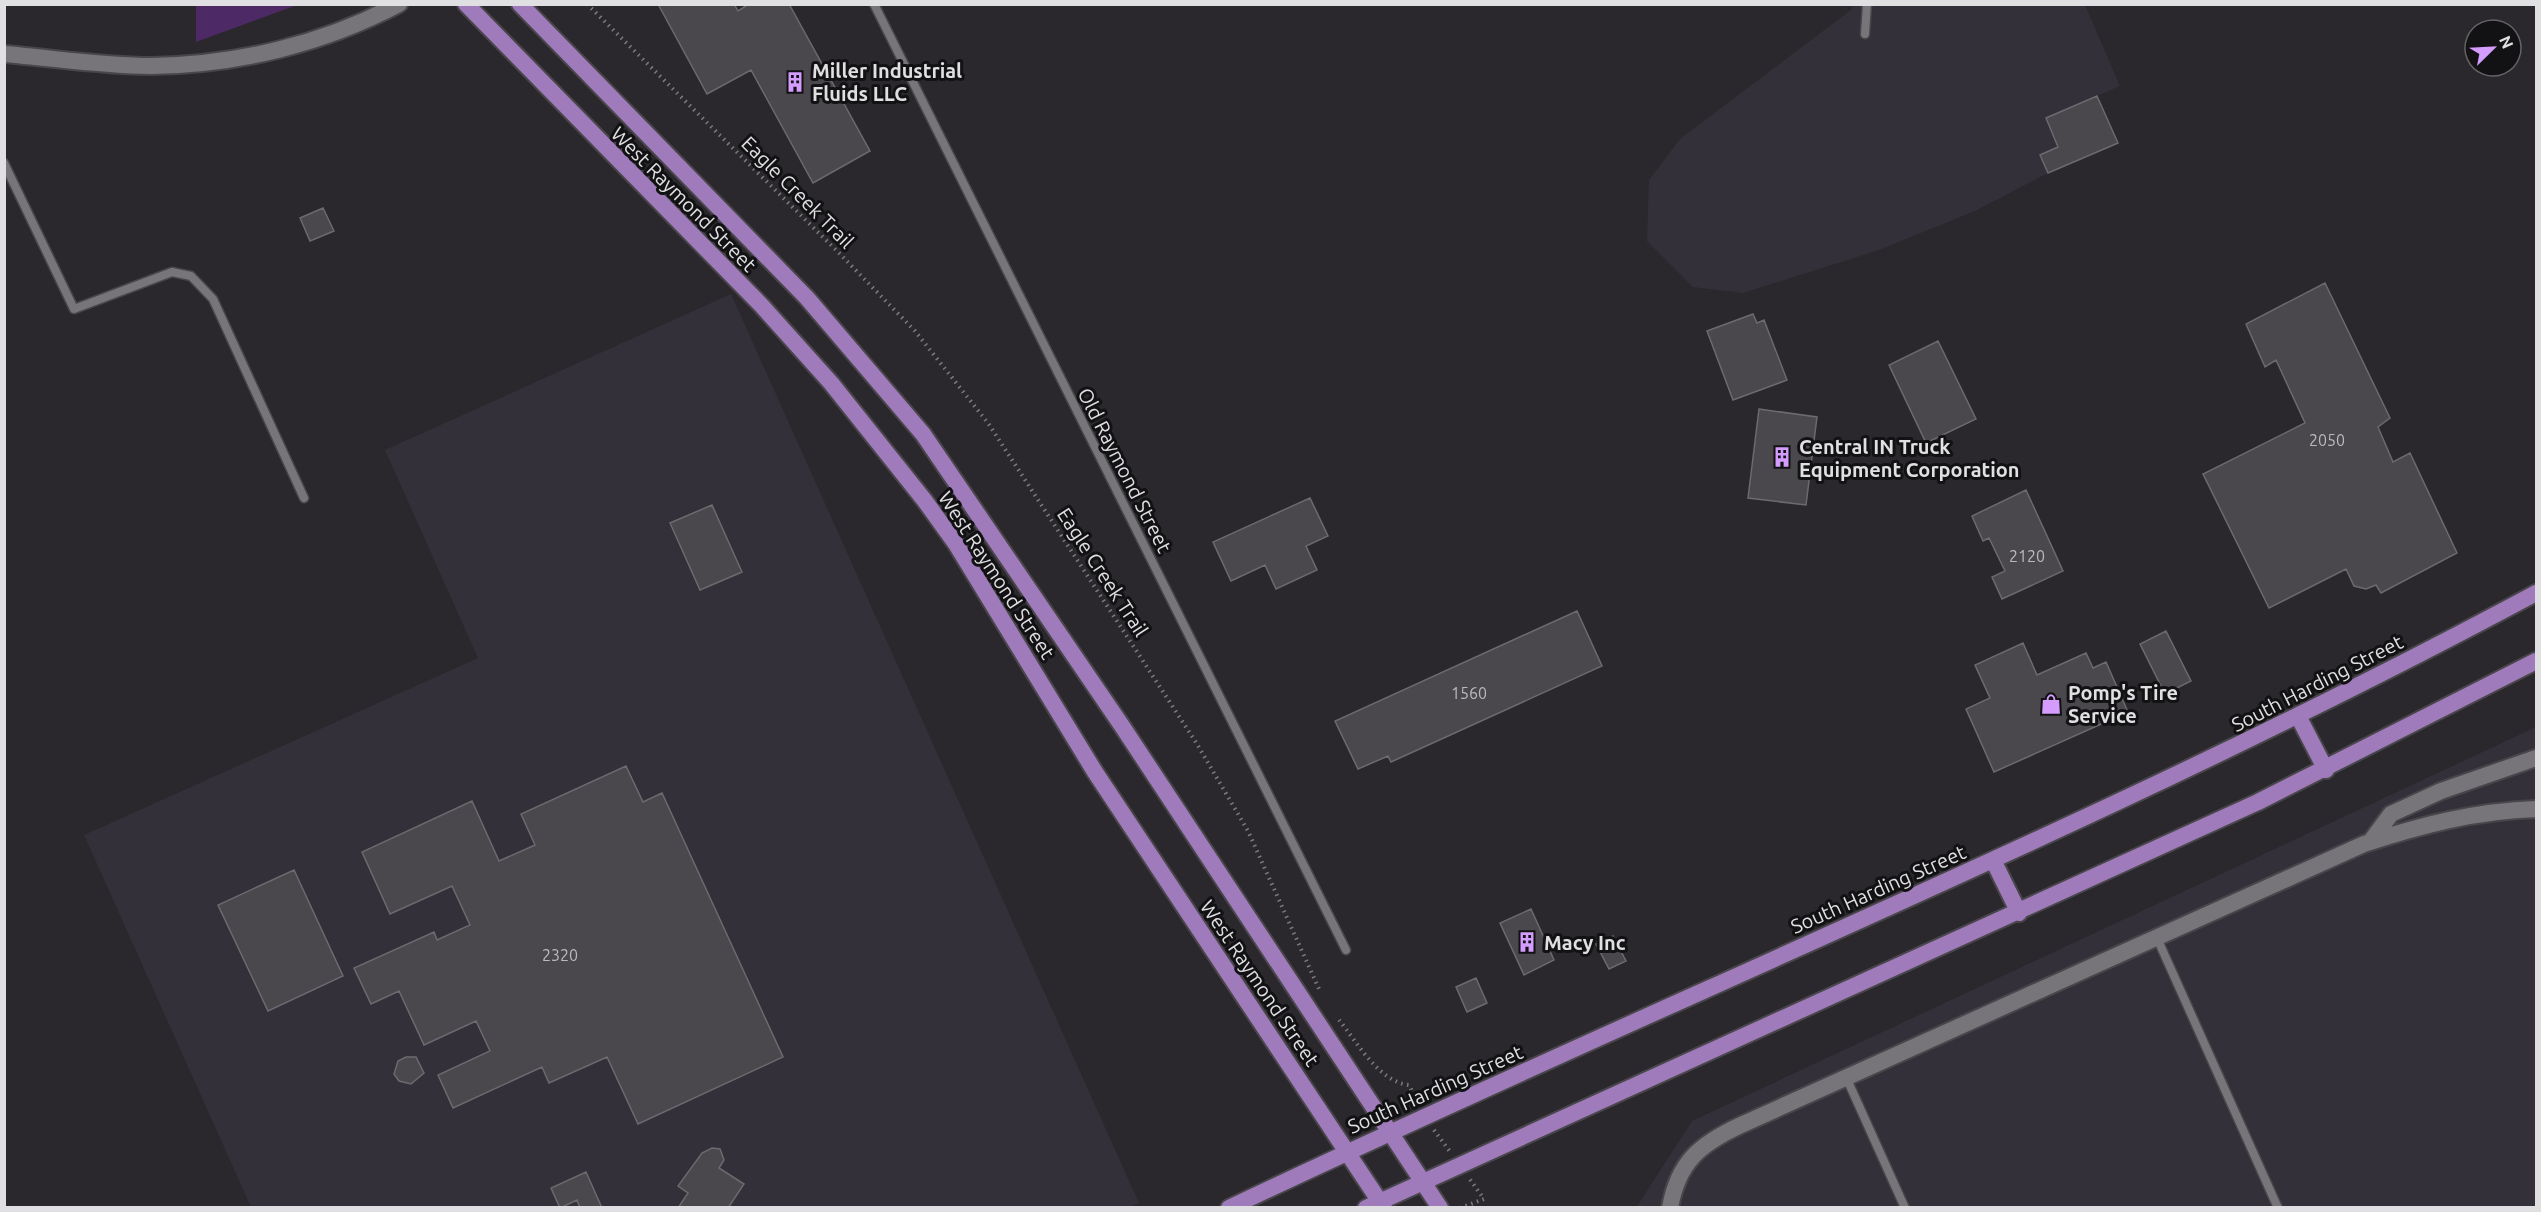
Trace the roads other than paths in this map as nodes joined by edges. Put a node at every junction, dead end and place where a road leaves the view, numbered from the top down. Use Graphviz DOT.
graph roads {
  1 [pos="399,4"];
  2 [pos="466,4"];
  3 [pos="520,4"];
  4 [pos="874,4"];
  5 [pos="1867,4"];
  6 [pos="1865,34"];
  7 [pos="4,54"];
  8 [pos="4,163"];
  9 [pos="304,498"];
  10 [pos="2536,593"];
  11 [pos="2536,661"];
  12 [pos="2298,717"];
  13 [pos="2536,758"];
  14 [pos="2326,770"];
  15 [pos="2536,809"];
  16 [pos="2372,841"];
  17 [pos="1993,860"];
  18 [pos="2019,913"];
  19 [pos="2157,938"];
  20 [pos="1346,950"];
  21 [pos="1846,1077"];
  22 [pos="1390,1132"];
  23 [pos="1347,1151"];
  24 [pos="1422,1182"];
  25 [pos="1377,1205"];
  26 [pos="1229,1208"];
  27 [pos="1440,1208"];
  28 [pos="1670,1208"];
  29 [pos="1905,1208"];
  30 [pos="2278,1208"];
  1 -- 7 [label="street"];
  2 -- 23 [label="main road, West Raymond Street"];
  3 -- 22 [label="main road, West Raymond Street"];
  4 -- 20 [label="lane, Old Raymond Street"];
  5 -- 6 [label="lane"];
  8 -- 9 [label="lane"];
  10 -- 12 [label="main road, South Harding Street"];
  11 -- 14 [label="main road"];
  12 -- 14 [label="main road"];
  12 -- 17 [label="main road, South Harding Street"];
  13 -- 16 [label="street"];
  14 -- 18 [label="main road"];
  15 -- 16 [label="street"];
  16 -- 19 [label="street"];
  17 -- 18 [label="main road"];
  17 -- 22 [label="main road, South Harding Street"];
  18 -- 24 [label="main road"];
  19 -- 21 [label="street"];
  19 -- 30 [label="lane"];
  21 -- 28 [label="street"];
  21 -- 29 [label="lane"];
  22 -- 23 [label="main road, South Harding Street"];
  22 -- 24 [label="main road, West Raymond Street"];
  23 -- 25 [label="main road, West Raymond Street"];
  23 -- 26 [label="main road, South Harding Street"];
  24 -- 25 [label="main road"];
  24 -- 27 [label="main road, West Raymond Street"];
}
